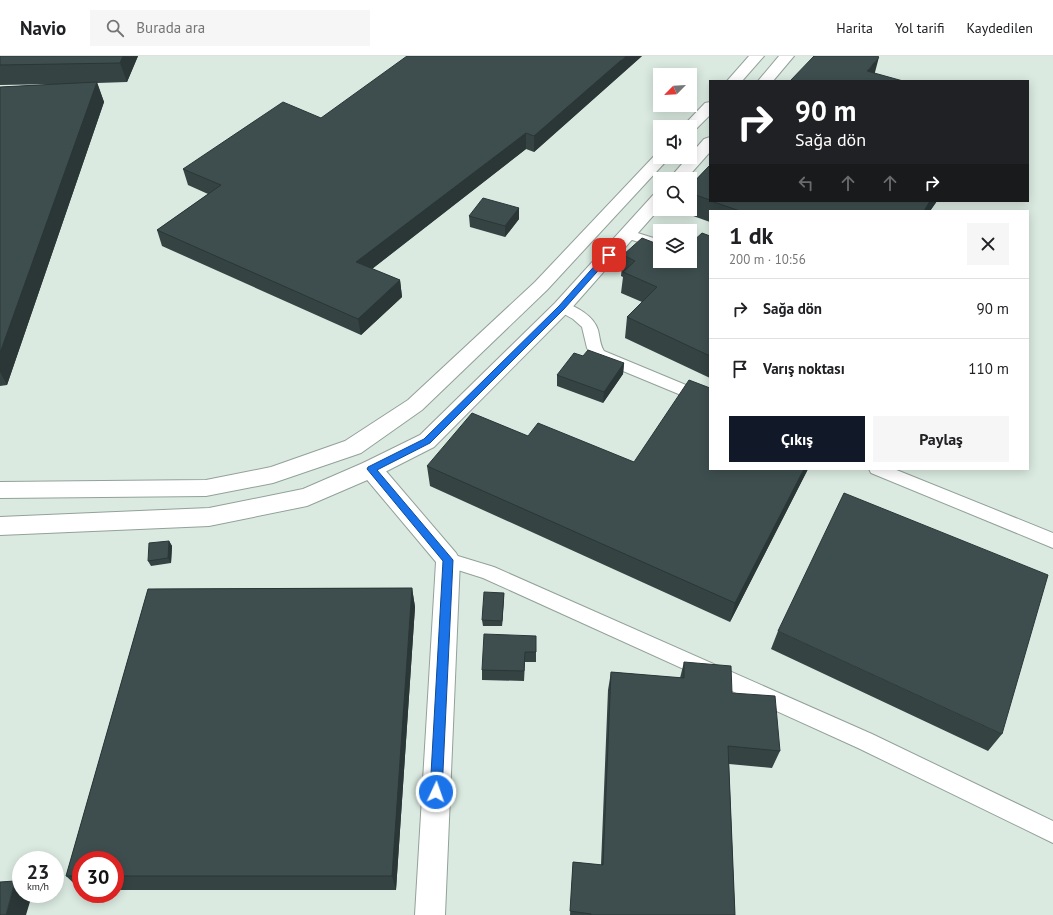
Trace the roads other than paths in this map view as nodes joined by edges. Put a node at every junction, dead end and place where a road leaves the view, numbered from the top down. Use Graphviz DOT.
graph roads {
  1 [pos="757,56"];
  2 [pos="787,56"];
  3 [pos="735,80"];
  4 [pos="766,80"];
  5 [pos="709,107"];
  6 [pos="697,120"];
  7 [pos="709,143"];
  8 [pos="655,164"];
  9 [pos="683,172"];
  10 [pos="653,206"];
  11 [pos="628,234"];
  12 [pos="653,243"];
  13 [pos="562,308"];
  14 [pos="709,400"];
  15 [pos="371,469"];
  16 [pos="880,470"];
  17 [pos="0,490"];
  18 [pos="0,526"];
  19 [pos="1053,541"];
  20 [pos="448,560"];
  21 [pos="1053,832"];
  22 [pos="430,915"];
  1 -- 3 [label="street"];
  2 -- 4 [label="street"];
  5 -- 6 [label="street"];
  7 -- 9 [label="street"];
  8 -- 17 [label="street"];
  10 -- 11 [label="street"];
  11 -- 12 [label="lane"];
  11 -- 13 [label="street"];
  13 -- 14 [label="lane"];
  13 -- 15 [label="street"];
  15 -- 18 [label="street"];
  15 -- 20 [label="street"];
  16 -- 19 [label="lane"];
  20 -- 21 [label="lane"];
  20 -- 22 [label="street"];
}
